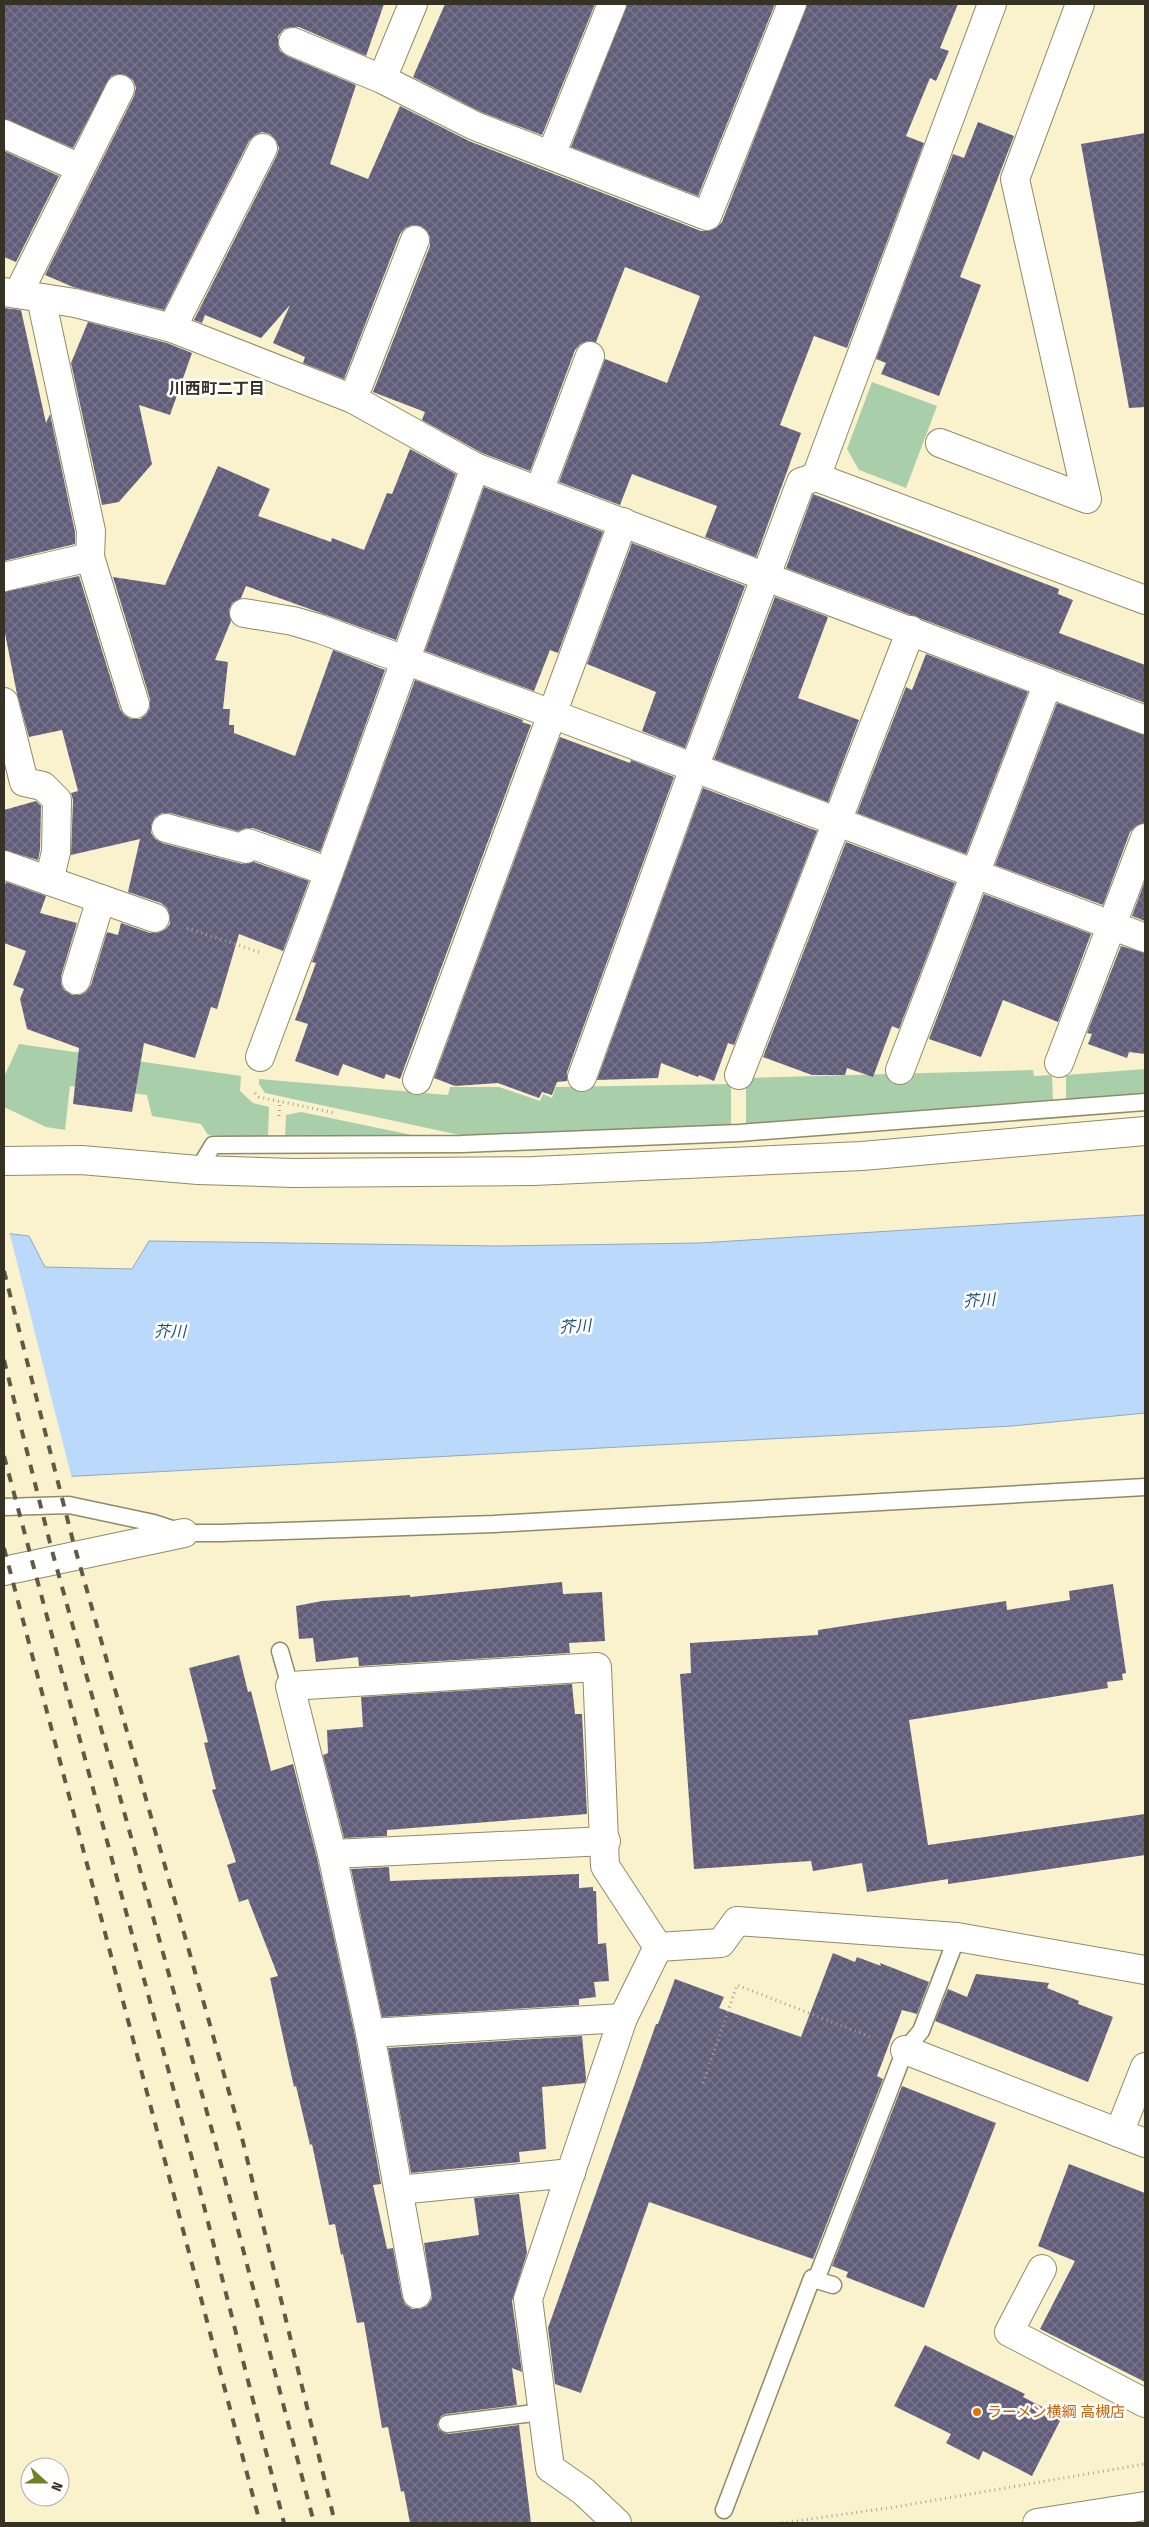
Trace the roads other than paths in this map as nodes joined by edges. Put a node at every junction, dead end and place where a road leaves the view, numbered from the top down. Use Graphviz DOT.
graph roads {
  1 [pos="413,4"];
  2 [pos="612,4"];
  3 [pos="792,4"];
  4 [pos="992,4"];
  5 [pos="1080,4"];
  6 [pos="293,42"];
  7 [pos="382,79"];
  8 [pos="120,89"];
  9 [pos="4,134"];
  10 [pos="263,148"];
  11 [pos="551,155"];
  12 [pos="80,168"];
  13 [pos="415,240"];
  14 [pos="21,295"];
  15 [pos="172,328"];
  16 [pos="590,356"];
  17 [pos="353,399"];
  18 [pos="940,444"];
  19 [pos="476,467"];
  20 [pos="816,477"];
  21 [pos="539,491"];
  22 [pos="623,522"];
  23 [pos="90,557"];
  24 [pos="4,576"];
  25 [pos="766,576"];
  26 [pos="1145,578"];
  27 [pos="1116,588"];
  28 [pos="1145,600"];
  29 [pos="244,613"];
  30 [pos="911,630"];
  31 [pos="406,660"];
  32 [pos="1048,683"];
  33 [pos="4,702"];
  34 [pos="135,704"];
  35 [pos="552,714"];
  36 [pos="1145,720"];
  37 [pos="694,768"];
  38 [pos="837,822"];
  39 [pos="166,828"];
  40 [pos="1145,838"];
  41 [pos="4,865"];
  42 [pos="329,872"];
  43 [pos="974,874"];
  44 [pos="49,881"];
  45 [pos="101,899"];
  46 [pos="155,918"];
  47 [pos="1112,925"];
  48 [pos="1145,938"];
  49 [pos="76,980"];
  50 [pos="260,1057"];
  51 [pos="1059,1063"];
  52 [pos="900,1070"];
  53 [pos="582,1076"];
  54 [pos="739,1076"];
  55 [pos="418,1080"];
  56 [pos="1145,1102"];
  57 [pos="1145,1131"];
  58 [pos="4,1161"];
  59 [pos="198,1170"];
  60 [pos="1145,1487"];
  61 [pos="4,1507"];
  62 [pos="184,1533"];
  63 [pos="4,1571"];
  64 [pos="280,1651"];
  65 [pos="290,1686"];
  66 [pos="606,1842"];
  67 [pos="332,1854"];
  68 [pos="957,1937"];
  69 [pos="658,1947"];
  70 [pos="1145,1970"];
  71 [pos="623,2018"];
  72 [pos="370,2032"];
  73 [pos="905,2050"];
  74 [pos="1145,2067"];
  75 [pos="1119,2133"];
  76 [pos="1145,2143"];
  77 [pos="571,2173"];
  78 [pos="399,2190"];
  79 [pos="1042,2269"];
  80 [pos="816,2280"];
  81 [pos="832,2286"];
  82 [pos="418,2294"];
  83 [pos="1145,2404"];
  84 [pos="542,2412"];
  85 [pos="447,2424"];
  86 [pos="1145,2506"];
  87 [pos="724,2510"];
  88 [pos="617,2523"];
  89 [pos="1037,2523"];
  1 -- 7 [label="main road"];
  2 -- 11 [label="main road"];
  3 -- 11 [label="main road"];
  4 -- 20 [label="main road"];
  5 -- 18 [label="main road"];
  6 -- 7 [label="main road"];
  7 -- 11 [label="main road"];
  8 -- 12 [label="main road"];
  9 -- 12 [label="main road"];
  10 -- 15 [label="main road"];
  12 -- 14 [label="main road"];
  13 -- 17 [label="main road"];
  14 -- 15 [label="main road"];
  14 -- 23 [label="main road"];
  15 -- 17 [label="main road"];
  16 -- 21 [label="main road"];
  17 -- 19 [label="main road"];
  19 -- 21 [label="main road"];
  19 -- 31 [label="main road"];
  20 -- 25 [label="main road"];
  20 -- 27 [label="main road"];
  21 -- 22 [label="main road"];
  22 -- 25 [label="main road"];
  22 -- 35 [label="main road"];
  23 -- 24 [label="main road"];
  23 -- 34 [label="main road"];
  25 -- 30 [label="main road"];
  25 -- 37 [label="main road"];
  26 -- 27 [label="main road"];
  27 -- 28 [label="main road"];
  29 -- 31 [label="main road"];
  30 -- 32 [label="main road"];
  30 -- 38 [label="main road"];
  31 -- 35 [label="main road"];
  31 -- 42 [label="main road"];
  32 -- 36 [label="main road"];
  32 -- 43 [label="main road"];
  33 -- 44 [label="main road"];
  35 -- 37 [label="main road"];
  35 -- 55 [label="main road"];
  37 -- 38 [label="main road"];
  37 -- 53 [label="main road"];
  38 -- 43 [label="main road"];
  38 -- 54 [label="main road"];
  39 -- 42 [label="main road"];
  40 -- 47 [label="main road"];
  41 -- 44 [label="main road"];
  42 -- 50 [label="main road"];
  43 -- 47 [label="main road"];
  43 -- 52 [label="main road"];
  44 -- 45 [label="main road"];
  45 -- 46 [label="main road"];
  45 -- 49 [label="main road"];
  47 -- 48 [label="main road"];
  47 -- 51 [label="main road"];
  56 -- 59 [label="lane"];
  57 -- 59 [label="main road"];
  58 -- 59 [label="main road"];
  60 -- 62 [label="lane"];
  61 -- 62 [label="lane"];
  62 -- 63 [label="main road"];
  64 -- 65 [label="lane"];
  65 -- 66 [label="main road"];
  65 -- 67 [label="main road"];
  66 -- 67 [label="main road"];
  66 -- 69 [label="main road"];
  67 -- 72 [label="main road"];
  68 -- 69 [label="main road"];
  68 -- 70 [label="main road"];
  68 -- 73 [label="lane"];
  69 -- 71 [label="main road"];
  71 -- 72 [label="main road"];
  71 -- 77 [label="main road"];
  72 -- 78 [label="main road"];
  73 -- 75 [label="main road"];
  73 -- 80 [label="lane"];
  74 -- 75 [label="main road"];
  75 -- 76 [label="main road"];
  77 -- 78 [label="main road"];
  77 -- 84 [label="main road"];
  78 -- 82 [label="main road"];
  79 -- 83 [label="main road"];
  80 -- 81 [label="lane"];
  80 -- 87 [label="lane"];
  84 -- 85 [label="lane"];
  84 -- 88 [label="main road"];
  86 -- 89 [label="main road"];
}
